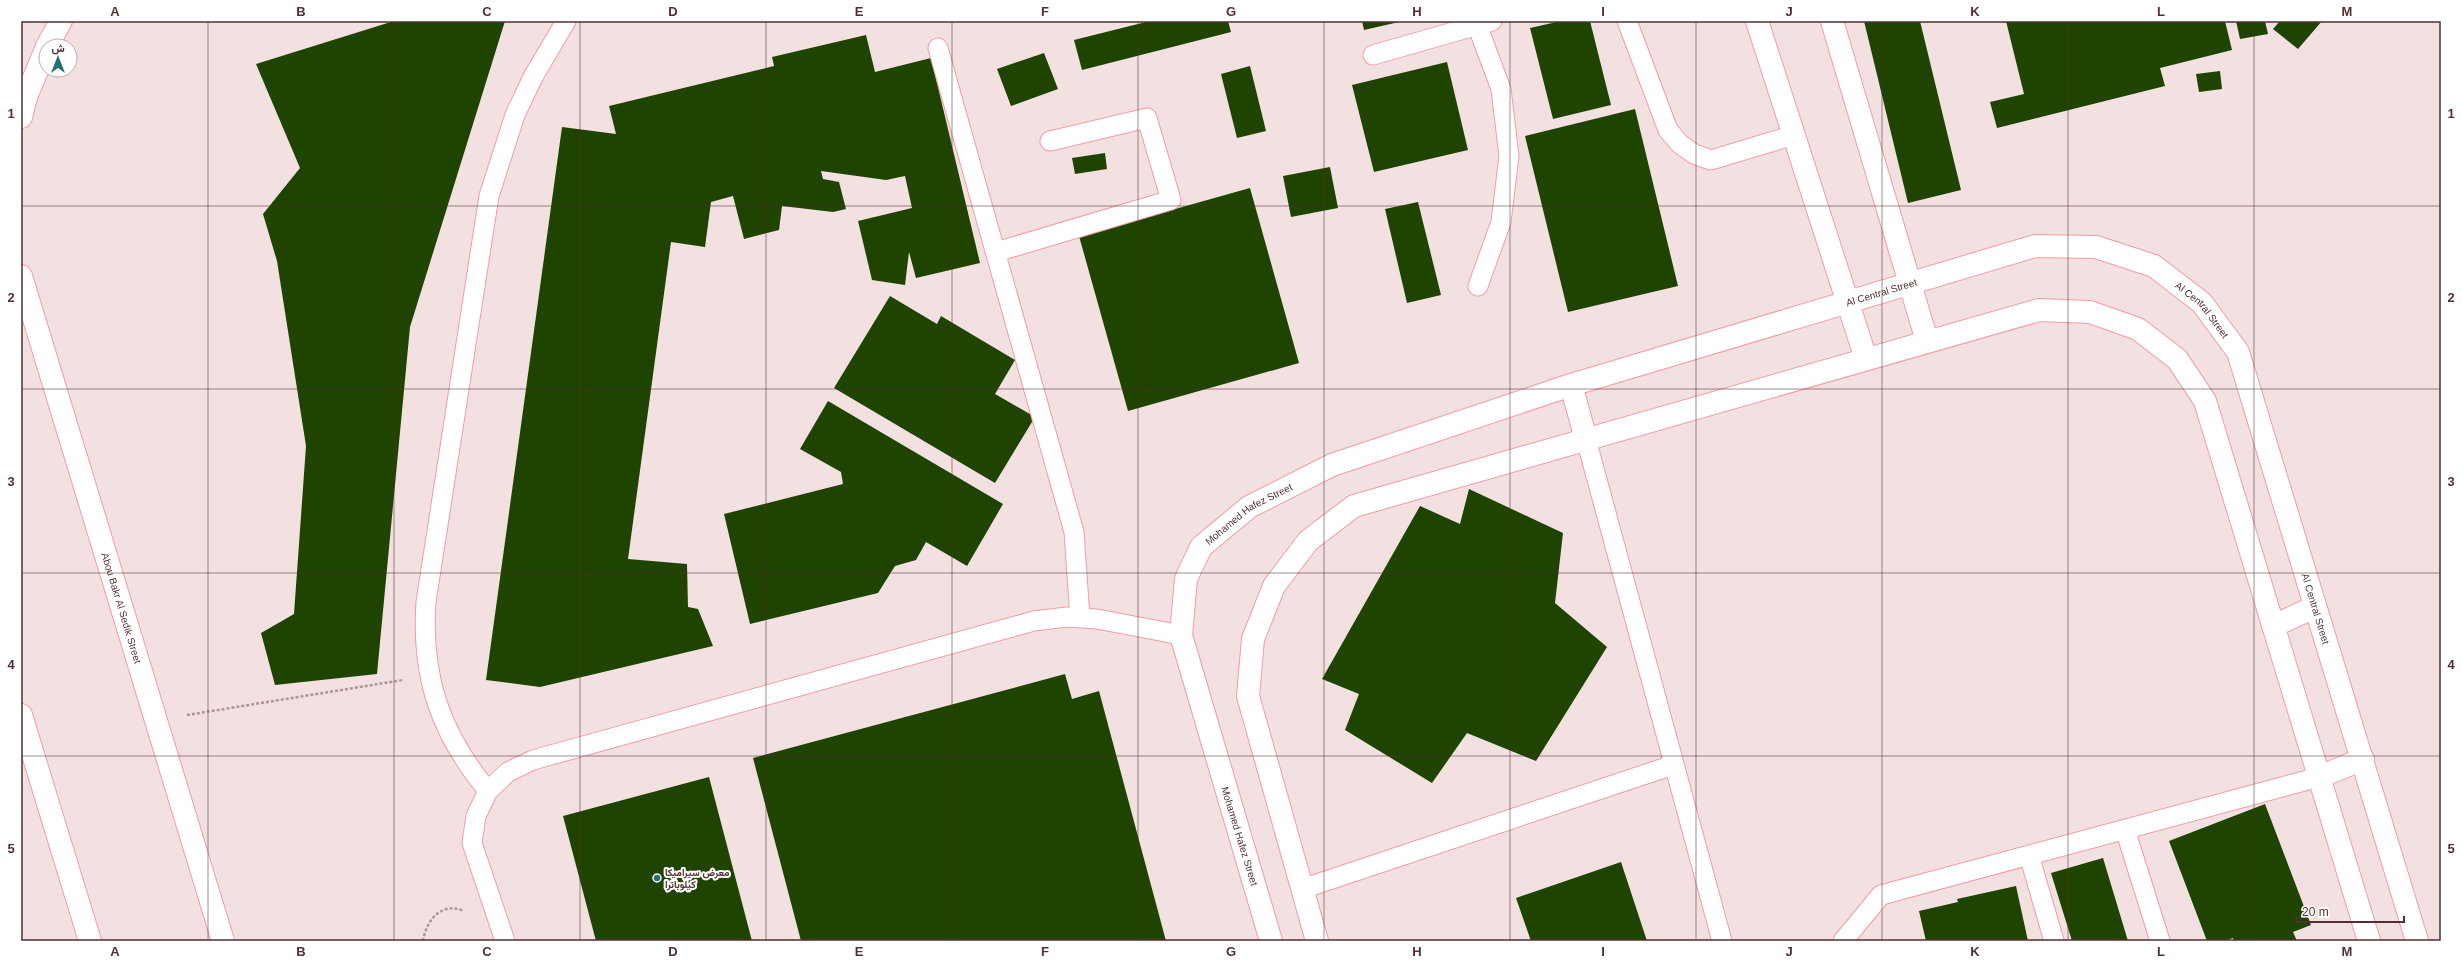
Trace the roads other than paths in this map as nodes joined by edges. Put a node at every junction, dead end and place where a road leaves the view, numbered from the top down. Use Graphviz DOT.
graph roads {
  1 [pos="61,21"];
  2 [pos="566,21"];
  3 [pos="1627,21"];
  4 [pos="1757,21"];
  5 [pos="1832,21"];
  6 [pos="1485,23"];
  7 [pos="51,38"];
  8 [pos="938,48"];
  9 [pos="1373,55"];
  10 [pos="38,68"];
  11 [pos="21,117"];
  12 [pos="1794,135"];
  13 [pos="1050,141"];
  14 [pos="996,252"];
  15 [pos="21,276"];
  16 [pos="1910,284"];
  17 [pos="1478,286"];
  18 [pos="1848,301"];
  19 [pos="1927,342"];
  20 [pos="1866,359"];
  21 [pos="1571,384"];
  22 [pos="1586,439"];
  23 [pos="2315,607"];
  24 [pos="1080,618"];
  25 [pos="2274,626"];
  26 [pos="1181,634"];
  27 [pos="21,715"];
  28 [pos="2363,759"];
  29 [pos="1673,766"];
  30 [pos="2319,777"];
  31 [pos="488,791"];
  32 [pos="2124,830"];
  33 [pos="2028,855"];
  34 [pos="1302,889"];
  35 [pos="90,941"];
  36 [pos="223,941"];
  37 [pos="505,941"];
  38 [pos="1271,941"];
  39 [pos="1317,941"];
  40 [pos="1722,941"];
  41 [pos="1843,941"];
  42 [pos="2054,941"];
  43 [pos="2160,941"];
  44 [pos="2369,941"];
  45 [pos="2417,941"];
  1 -- 7 [label="street"];
  2 -- 31 [label="lane"];
  3 -- 12 [label="lane"];
  4 -- 12 [label="street"];
  5 -- 16 [label="street"];
  6 -- 9 [label="lane"];
  6 -- 17 [label="lane"];
  8 -- 14 [label="lane"];
  10 -- 11 [label="street"];
  12 -- 18 [label="street"];
  13 -- 14 [label="lane"];
  14 -- 24 [label="lane"];
  15 -- 36 [label="street, Abou Bakr Al Sedik Street"];
  16 -- 18 [label="street, Al Central Street"];
  16 -- 19 [label="street"];
  16 -- 23 [label="street, Al Central Street"];
  18 -- 20 [label="street"];
  18 -- 21 [label="street, Al Central Street"];
  19 -- 20 [label="street"];
  19 -- 25 [label="street"];
  20 -- 22 [label="street"];
  21 -- 22 [label="street"];
  21 -- 26 [label="street, Mohamed Hafez Street"];
  22 -- 29 [label="lane"];
  22 -- 34 [label="street"];
  23 -- 25 [label="street"];
  23 -- 28 [label="street, Al Central Street"];
  24 -- 26 [label="lane"];
  24 -- 31 [label="lane"];
  25 -- 30 [label="street"];
  26 -- 38 [label="street, Mohamed Hafez Street"];
  27 -- 35 [label="street"];
  28 -- 30 [label="street"];
  28 -- 45 [label="street, Al Central Street"];
  29 -- 34 [label="lane"];
  29 -- 40 [label="lane"];
  30 -- 32 [label="lane"];
  30 -- 44 [label="street"];
  31 -- 37 [label="lane"];
  32 -- 33 [label="lane"];
  32 -- 43 [label="lane"];
  33 -- 41 [label="lane"];
  33 -- 42 [label="lane"];
  34 -- 39 [label="street"];
}
